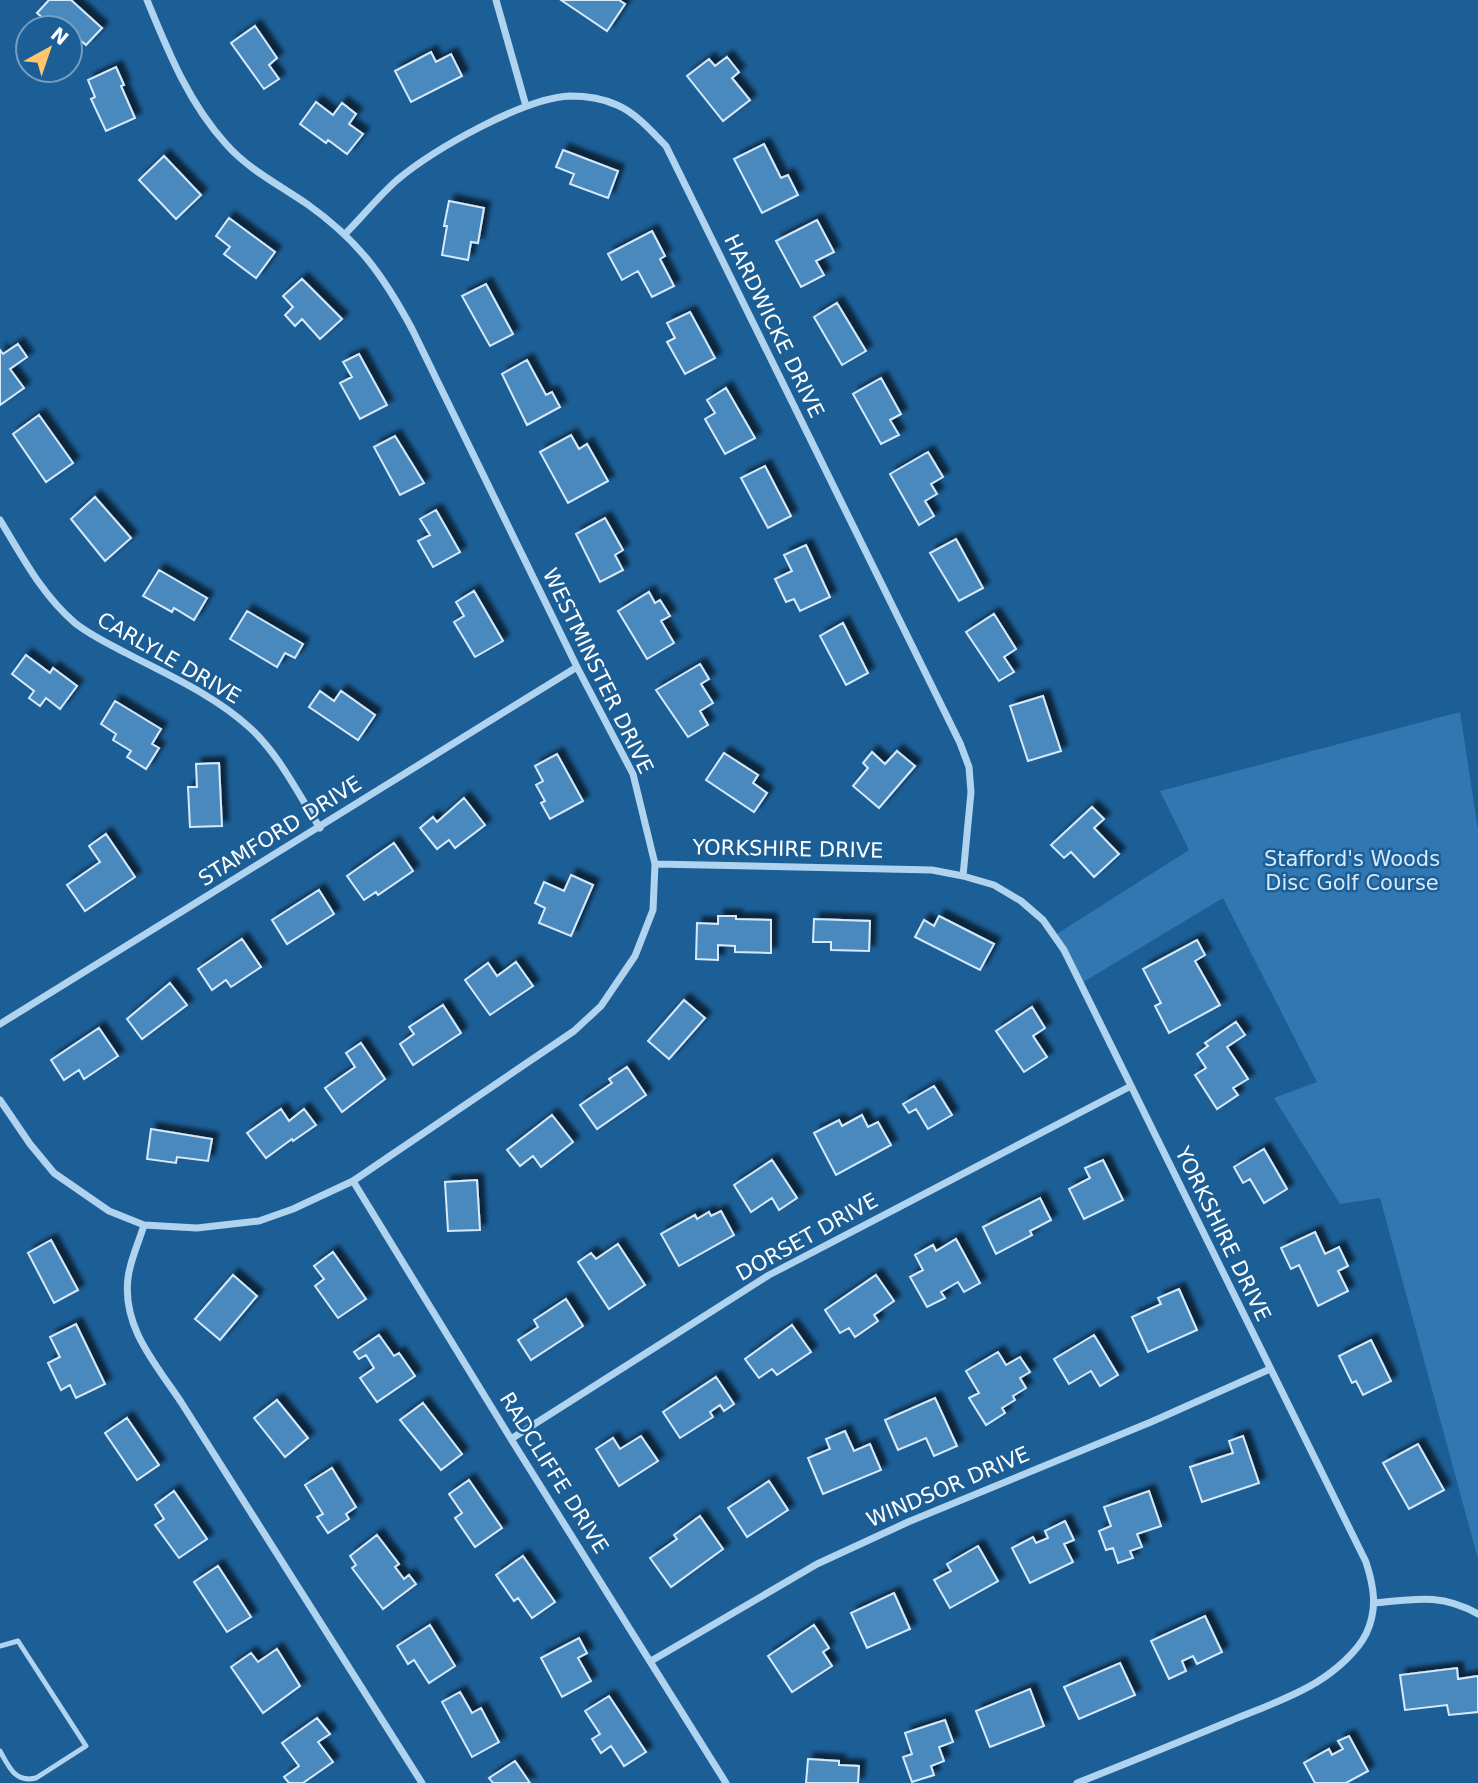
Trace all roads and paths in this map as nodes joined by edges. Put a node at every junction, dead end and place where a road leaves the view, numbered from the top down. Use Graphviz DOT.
graph roads {
  1 [pos="147,0"];
  2 [pos="496,0"];
  3 [pos="526,106"];
  4 [pos="345,234"];
  5 [pos="0,520"];
  6 [pos="577,667"];
  7 [pos="320,828"];
  8 [pos="655,864"];
  9 [pos="963,876"];
  10 [pos="0,1024"];
  11 [pos="1131,1086"];
  12 [pos="0,1100"];
  13 [pos="353,1181"];
  14 [pos="144,1225"];
  15 [pos="1270,1369"];
  16 [pos="511,1439"];
  17 [pos="1374,1603"];
  18 [pos="1478,1614"];
  19 [pos="0,1646"];
  20 [pos="651,1661"];
  21 [pos="0,1751"];
  22 [pos="19,1780"];
  23 [pos="31,1781"];
  24 [pos="422,1783"];
  25 [pos="726,1783"];
  26 [pos="1077,1783"];
  1 -- 4 [label="street, WESTMINSTER DRIVE"];
  2 -- 3 [label="street"];
  3 -- 4 [label="street, HARDWICKE DRIVE"];
  3 -- 9 [label="street, HARDWICKE DRIVE"];
  4 -- 6 [label="street, WESTMINSTER DRIVE"];
  5 -- 7 [label="street, CARLYLE DRIVE"];
  6 -- 7 [label="street, STAMFORD DRIVE"];
  6 -- 8 [label="street, WESTMINSTER DRIVE"];
  7 -- 10 [label="street, STAMFORD DRIVE"];
  8 -- 9 [label="street, YORKSHIRE DRIVE"];
  8 -- 13 [label="street, WESTMINSTER DRIVE"];
  9 -- 11 [label="street, YORKSHIRE DRIVE"];
  11 -- 15 [label="street, YORKSHIRE DRIVE"];
  11 -- 16 [label="street, DORSET DRIVE"];
  12 -- 14 [label="street, WESTMINSTER DRIVE"];
  13 -- 14 [label="street, WESTMINSTER DRIVE"];
  13 -- 16 [label="street, RADCLIFFE DRIVE"];
  14 -- 24 [label="street"];
  15 -- 17 [label="street, YORKSHIRE DRIVE"];
  15 -- 20 [label="street, WINDSOR DRIVE"];
  16 -- 20 [label="street, RADCLIFFE DRIVE"];
  17 -- 18 [label="street"];
  17 -- 26 [label="street, YORKSHIRE DRIVE"];
  19 -- 23 [label="lane"];
  20 -- 25 [label="street, RADCLIFFE DRIVE"];
  21 -- 22 [label="lane"];
  22 -- 23 [label="lane"];
}
